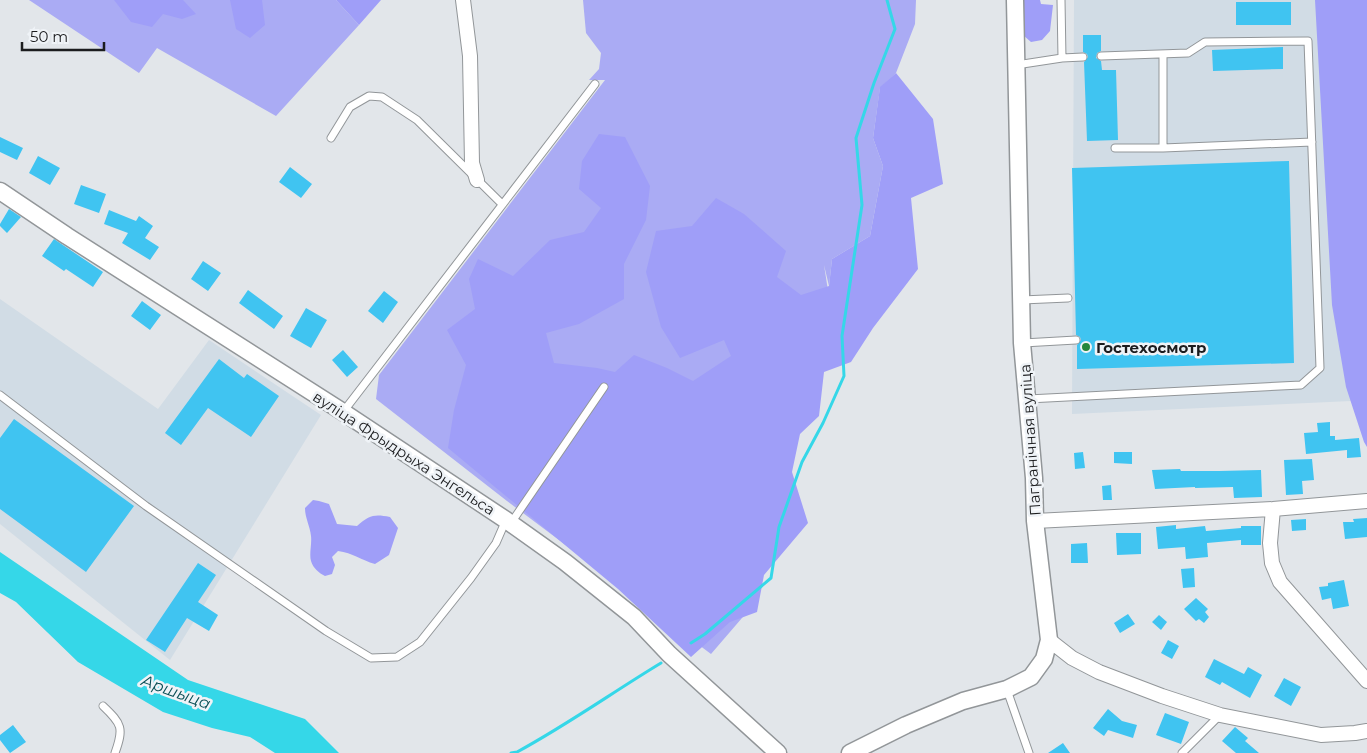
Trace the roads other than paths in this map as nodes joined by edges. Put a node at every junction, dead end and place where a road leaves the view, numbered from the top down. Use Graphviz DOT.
graph roads {
  1 [pos="463,0"];
  2 [pos="1015,0"];
  3 [pos="1061,0"];
  4 [pos="1163,54"];
  5 [pos="1084,56"];
  6 [pos="1101,56"];
  7 [pos="1062,58"];
  8 [pos="1016,65"];
  9 [pos="595,84"];
  10 [pos="330,138"];
  11 [pos="1312,142"];
  12 [pos="1115,148"];
  13 [pos="1163,148"];
  14 [pos="477,180"];
  15 [pos="0,191"];
  16 [pos="502,204"];
  17 [pos="1068,298"];
  18 [pos="1022,300"];
  19 [pos="1076,340"];
  20 [pos="1022,343"];
  21 [pos="604,387"];
  22 [pos="0,395"];
  23 [pos="1027,399"];
  24 [pos="343,412"];
  25 [pos="1367,501"];
  26 [pos="1273,509"];
  27 [pos="508,521"];
  28 [pos="1035,521"];
  29 [pos="1049,640"];
  30 [pos="1367,681"];
  31 [pos="1007,689"];
  32 [pos="103,706"];
  33 [pos="1220,715"];
  34 [pos="1367,731"];
  35 [pos="115,753"];
  36 [pos="778,753"];
  37 [pos="850,753"];
  38 [pos="1029,753"];
  39 [pos="1182,753"];
  1 -- 14 [label="street"];
  2 -- 8 [label="street, Пагранічная вуліца"];
  3 -- 7 [label="lane"];
  4 -- 6 [label="lane"];
  4 -- 11 [label="lane"];
  4 -- 13 [label="lane"];
  5 -- 7 [label="lane"];
  7 -- 8 [label="lane"];
  8 -- 18 [label="street, Пагранічная вуліца"];
  9 -- 16 [label="lane"];
  10 -- 14 [label="lane"];
  11 -- 13 [label="lane"];
  11 -- 23 [label="lane"];
  12 -- 13 [label="lane"];
  14 -- 16 [label="lane"];
  15 -- 24 [label="street, вуліца Фрыдрыха Энгельса"];
  16 -- 24 [label="lane"];
  17 -- 18 [label="lane"];
  18 -- 20 [label="street, Пагранічная вуліца"];
  19 -- 20 [label="lane"];
  20 -- 23 [label="street, Пагранічная вуліца"];
  21 -- 27 [label="lane"];
  22 -- 27 [label="lane"];
  23 -- 28 [label="street, Пагранічная вуліца"];
  24 -- 27 [label="street, вуліца Фрыдрыха Энгельса"];
  25 -- 26 [label="street"];
  26 -- 28 [label="street"];
  26 -- 30 [label="street"];
  27 -- 36 [label="street, вуліца Фрыдрыха Энгельса"];
  28 -- 29 [label="street, Пагранічная вуліца"];
  29 -- 31 [label="street, Пагранічная вуліца"];
  29 -- 33 [label="street"];
  31 -- 37 [label="street, Пагранічная вуліца"];
  31 -- 38 [label="lane"];
  32 -- 35 [label="lane"];
  33 -- 34 [label="street"];
  33 -- 39 [label="lane"];
}
